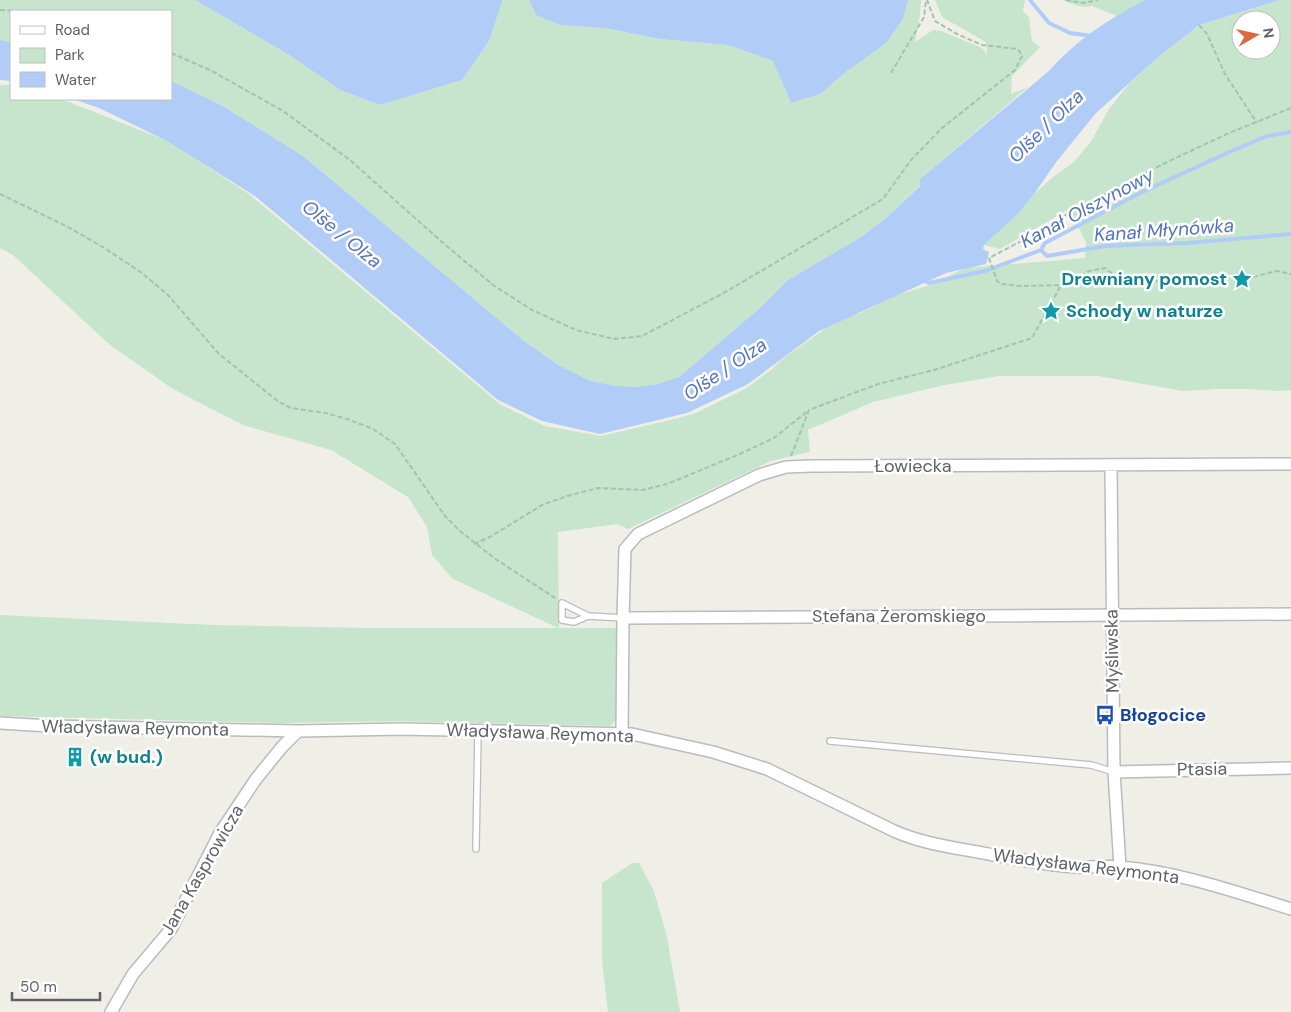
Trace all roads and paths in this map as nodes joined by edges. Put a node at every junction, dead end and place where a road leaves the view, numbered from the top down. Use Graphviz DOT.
graph roads {
  1 [pos="926,0"];
  2 [pos="1066,0"];
  3 [pos="1098,0"];
  4 [pos="1199,25"];
  5 [pos="172,52"];
  6 [pos="891,73"];
  7 [pos="1291,108"];
  8 [pos="1257,123"];
  9 [pos="0,194"];
  10 [pos="1291,274"];
  11 [pos="1060,287"];
  12 [pos="809,410"];
  13 [pos="1291,464"];
  14 [pos="1111,466"];
  15 [pos="786,467"];
  16 [pos="474,544"];
  17 [pos="562,603"];
  18 [pos="1291,614"];
  19 [pos="1111,615"];
  20 [pos="588,616"];
  21 [pos="623,618"];
  22 [pos="0,723"];
  23 [pos="478,730"];
  24 [pos="298,731"];
  25 [pos="622,734"];
  26 [pos="830,742"];
  27 [pos="1291,768"];
  28 [pos="1114,772"];
  29 [pos="476,848"];
  30 [pos="1120,867"];
  31 [pos="1291,909"];
  32 [pos="111,1012"];
  1 -- 5 [label="path"];
  1 -- 6 [label="path"];
  2 -- 3 [label="path"];
  4 -- 8 [label="path"];
  7 -- 8 [label="path"];
  8 -- 11 [label="path"];
  9 -- 16 [label="path"];
  10 -- 11 [label="path"];
  11 -- 12 [label="path"];
  12 -- 15 [label="path"];
  12 -- 16 [label="path"];
  13 -- 14 [label="street, Łowiecka"];
  14 -- 15 [label="street, Łowiecka"];
  14 -- 19 [label="street, Myśliwska"];
  15 -- 21 [label="street, Łowiecka"];
  16 -- 17 [label="path"];
  17 -- 20 [label="lane"];
  17 -- 20 [label="lane"];
  18 -- 19 [label="street, Stefana Żeromskiego"];
  19 -- 21 [label="street, Stefana Żeromskiego"];
  19 -- 28 [label="street, Myśliwska"];
  20 -- 21 [label="lane"];
  21 -- 25 [label="street"];
  22 -- 24 [label="street, Władysława Reymonta"];
  23 -- 24 [label="street, Władysława Reymonta"];
  23 -- 25 [label="street, Władysława Reymonta"];
  23 -- 29 [label="lane"];
  24 -- 32 [label="street, Jana Kasprowicza"];
  25 -- 30 [label="street, Władysława Reymonta"];
  26 -- 28 [label="lane"];
  27 -- 28 [label="street, Ptasia"];
  28 -- 30 [label="street, Myśliwska"];
  30 -- 31 [label="street, Władysława Reymonta"];
}
